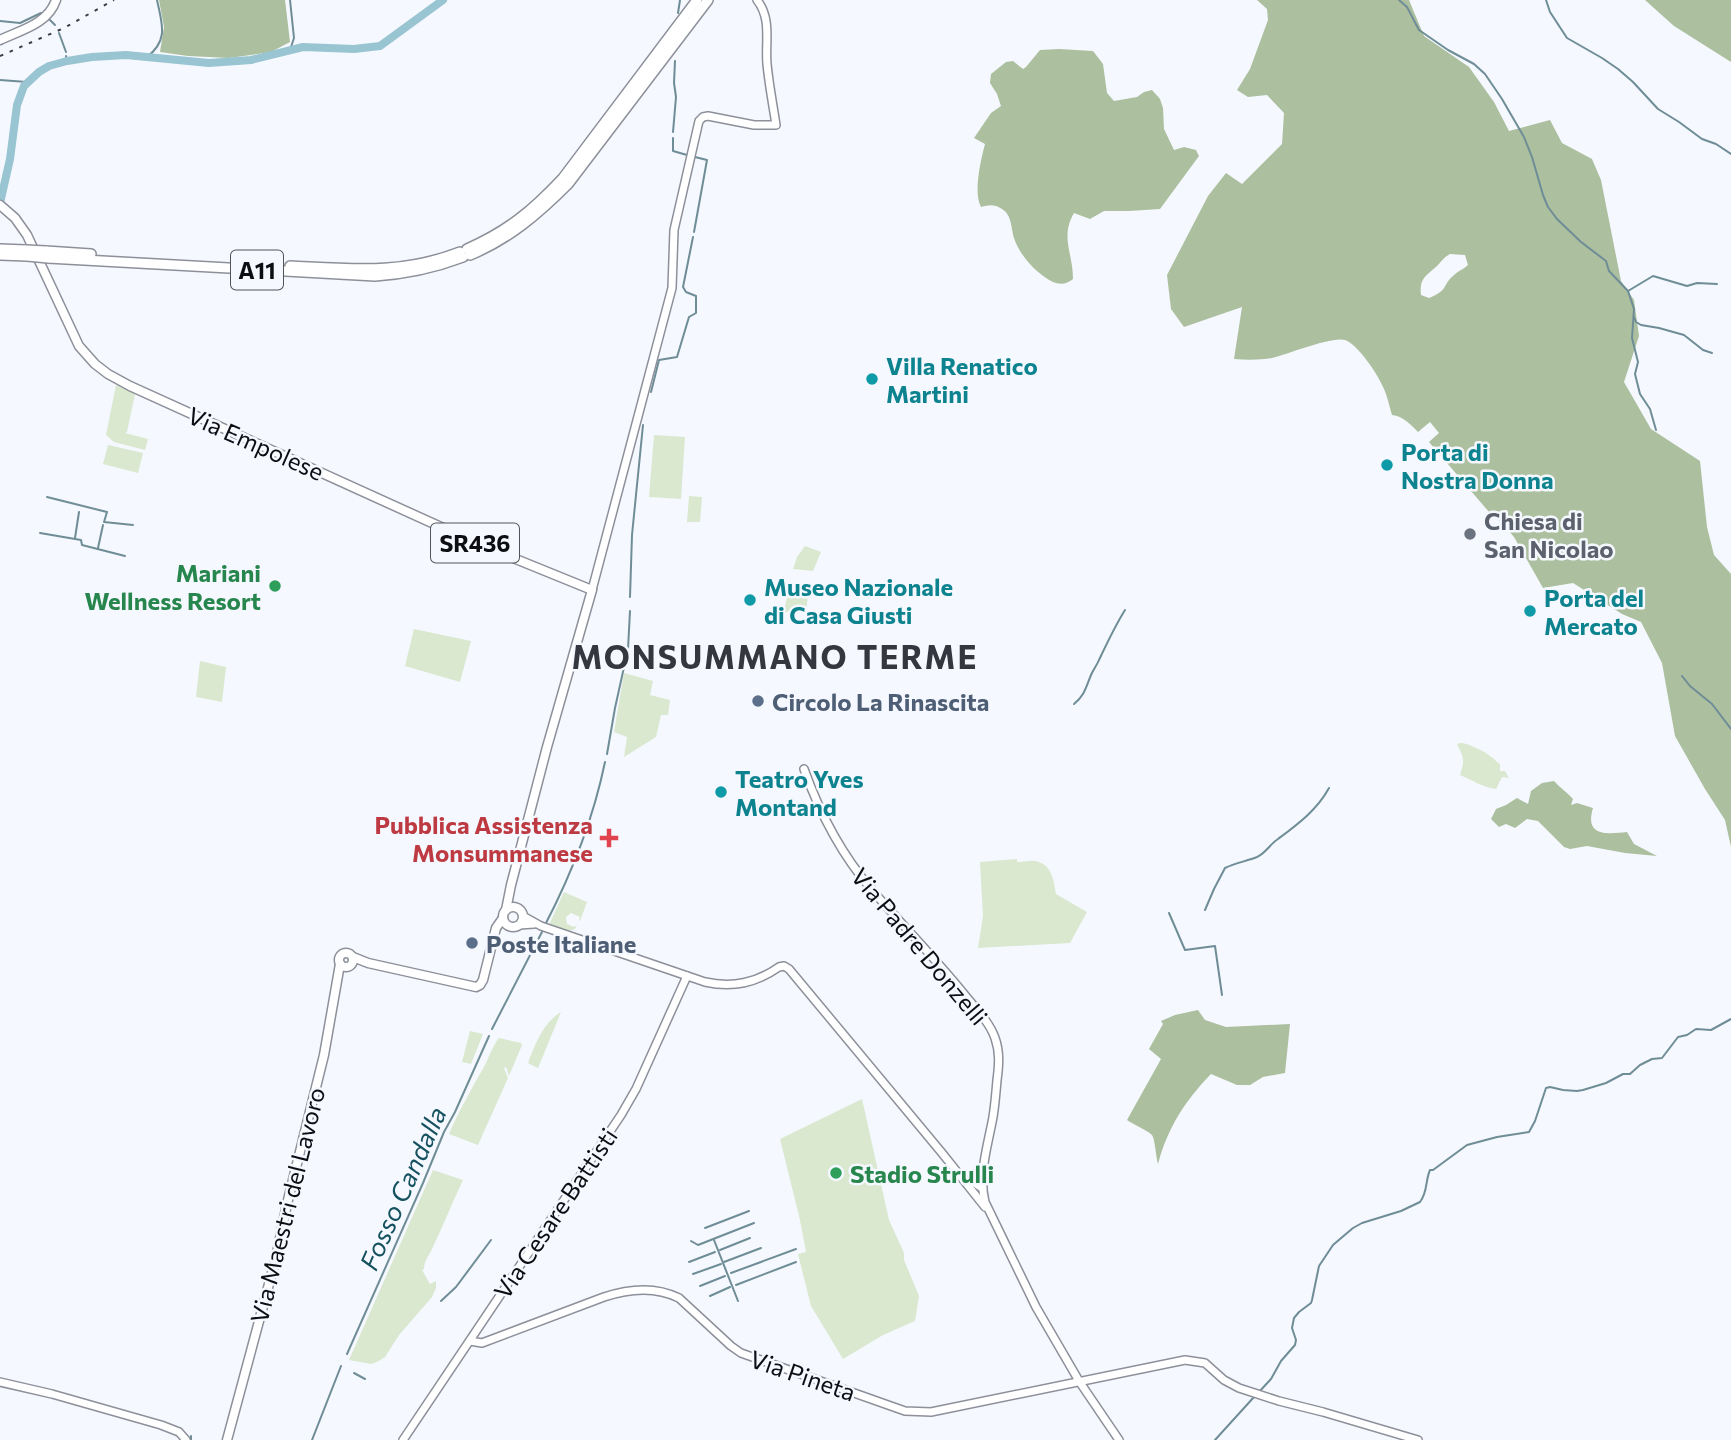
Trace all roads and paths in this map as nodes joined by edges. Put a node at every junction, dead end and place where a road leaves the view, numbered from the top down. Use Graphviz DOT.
graph roads {
  1 [pos="56,0"];
  2 [pos="697,0"];
  3 [pos="708,0"];
  4 [pos="757,0"];
  5 [pos="0,40"];
  6 [pos="3,208"];
  7 [pos="1,252"];
  8 [pos="465,253"];
  9 [pos="592,590"];
  10 [pos="804,769"];
  11 [pos="511,885"];
  12 [pos="520,912"];
  13 [pos="505,914"];
  14 [pos="515,926"];
  15 [pos="541,926"];
  16 [pos="491,951"];
  17 [pos="687,976"];
  18 [pos="983,1168"];
  19 [pos="957,1171"];
  20 [pos="965,1176"];
  21 [pos="982,1190"];
  22 [pos="972,1192"];
  23 [pos="988,1209"];
  24 [pos="470,1341"];
  25 [pos="1079,1381"];
  26 [pos="0,1382"];
  27 [pos="184,1440"];
  28 [pos="226,1440"];
  29 [pos="403,1440"];
  30 [pos="1119,1440"];
  31 [pos="1418,1440"];
  1 -- 5 [label="main road"];
  2 -- 8 [label="highway, A11"];
  3 -- 8 [label="highway, A11"];
  4 -- 9 [label="street"];
  6 -- 9 [label="main road, Via Empolese / SR436"];
  7 -- 8 [label="highway, A11, bridge"];
  9 -- 11 [label="main road"];
  10 -- 18 [label="street, Via Padre Donzelli"];
  11 -- 12 [label="main road"];
  11 -- 13 [label="main road"];
  12 -- 13 [label="main road"];
  12 -- 14 [label="main road"];
  12 -- 15 [label="street"];
  13 -- 14 [label="main road"];
  13 -- 16 [label="main road"];
  14 -- 15 [label="street"];
  14 -- 16 [label="main road"];
  15 -- 17 [label="street"];
  16 -- 28 [label="main road, Via Maestri del Lavoro"];
  17 -- 19 [label="street"];
  17 -- 24 [label="street, Via Cesare Battisti"];
  18 -- 20 [label="street"];
  18 -- 21 [label="street"];
  19 -- 20 [label="street"];
  19 -- 22 [label="street"];
  20 -- 21 [label="street"];
  21 -- 22 [label="street"];
  21 -- 23 [label="street"];
  22 -- 23 [label="street"];
  23 -- 25 [label="street"];
  24 -- 25 [label="street, Via Pineta"];
  24 -- 29 [label="street, Via Cesare Battisti"];
  25 -- 30 [label="street"];
  25 -- 31 [label="street, Via Pineta"];
  26 -- 27 [label="street"];
}
